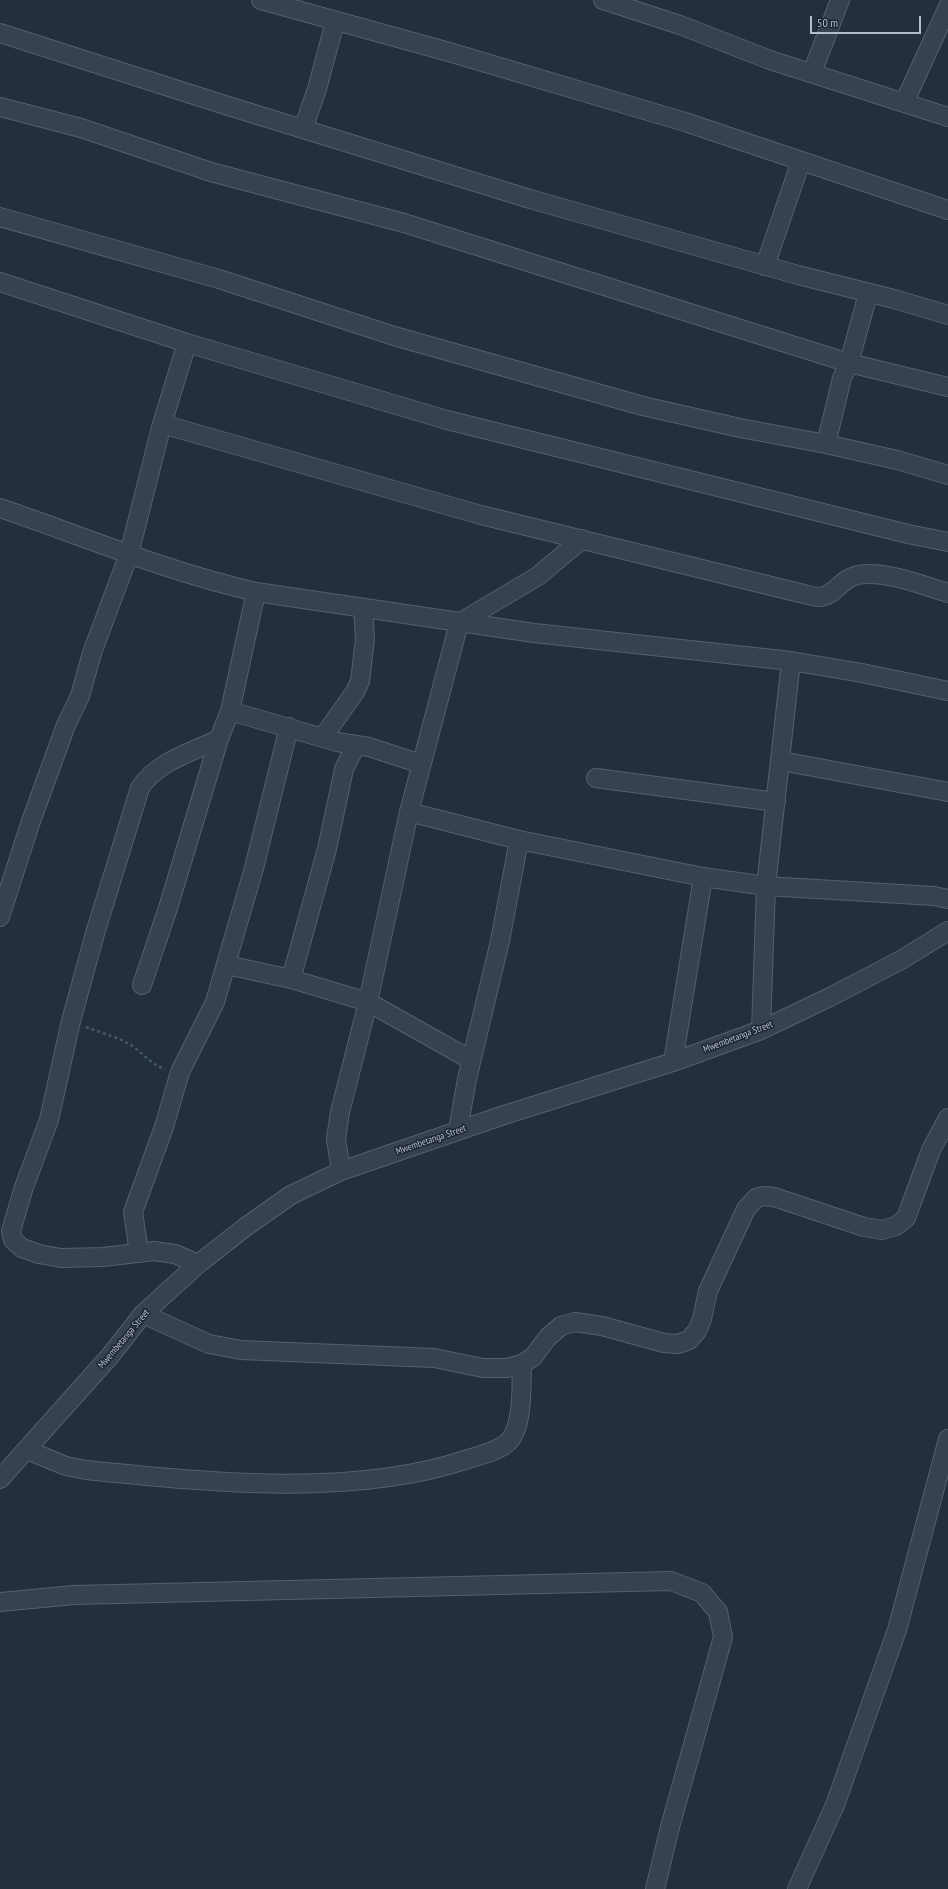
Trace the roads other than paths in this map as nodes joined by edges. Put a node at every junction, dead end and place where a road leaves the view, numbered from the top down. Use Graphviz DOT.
graph roads {
  1 [pos="261,0"];
  2 [pos="603,0"];
  3 [pos="840,0"];
  4 [pos="948,7"];
  5 [pos="335,22"];
  6 [pos="0,33"];
  7 [pos="812,74"];
  8 [pos="904,104"];
  9 [pos="0,107"];
  10 [pos="948,117"];
  11 [pos="303,129"];
  12 [pos="800,161"];
  13 [pos="948,210"];
  14 [pos="0,217"];
  15 [pos="765,266"];
  16 [pos="0,282"];
  17 [pos="868,294"];
  18 [pos="948,315"];
  19 [pos="187,344"];
  20 [pos="849,363"];
  21 [pos="948,387"];
  22 [pos="162,424"];
  23 [pos="826,444"];
  24 [pos="948,475"];
  25 [pos="0,508"];
  26 [pos="582,540"];
  27 [pos="948,542"];
  28 [pos="129,554"];
  29 [pos="256,592"];
  30 [pos="948,593"];
  31 [pos="363,608"];
  32 [pos="459,623"];
  33 [pos="791,661"];
  34 [pos="948,691"];
  35 [pos="230,711"];
  36 [pos="289,727"];
  37 [pos="323,737"];
  38 [pos="219,738"];
  39 [pos="356,745"];
  40 [pos="781,761"];
  41 [pos="422,764"];
  42 [pos="596,778"];
  43 [pos="948,792"];
  44 [pos="776,802"];
  45 [pos="408,812"];
  46 [pos="519,840"];
  47 [pos="703,877"];
  48 [pos="766,886"];
  49 [pos="948,899"];
  50 [pos="0,917"];
  51 [pos="948,931"];
  52 [pos="227,965"];
  53 [pos="292,979"];
  54 [pos="142,985"];
  55 [pos="368,1002"];
  56 [pos="761,1030"];
  57 [pos="472,1060"];
  58 [pos="673,1062"];
  59 [pos="948,1118"];
  60 [pos="458,1130"];
  61 [pos="341,1171"];
  62 [pos="139,1253"];
  63 [pos="198,1264"];
  64 [pos="143,1314"];
  65 [pos="522,1364"];
  66 [pos="948,1439"];
  67 [pos="27,1450"];
  68 [pos="0,1479"];
  69 [pos="0,1602"];
  70 [pos="655,1889"];
  71 [pos="797,1889"];
  1 -- 5 [label="street"];
  2 -- 7 [label="street"];
  3 -- 7 [label="street"];
  4 -- 8 [label="street"];
  5 -- 11 [label="street"];
  5 -- 12 [label="street"];
  6 -- 11 [label="street"];
  7 -- 8 [label="street"];
  8 -- 10 [label="street"];
  9 -- 20 [label="street"];
  11 -- 15 [label="street"];
  12 -- 13 [label="street"];
  12 -- 15 [label="street"];
  14 -- 23 [label="street"];
  15 -- 17 [label="street"];
  16 -- 19 [label="street"];
  17 -- 18 [label="street"];
  17 -- 20 [label="street"];
  19 -- 22 [label="street"];
  19 -- 27 [label="street"];
  20 -- 21 [label="street"];
  20 -- 23 [label="street"];
  22 -- 26 [label="street"];
  22 -- 28 [label="street"];
  23 -- 24 [label="street"];
  25 -- 28 [label="street"];
  26 -- 30 [label="street"];
  26 -- 32 [label="street"];
  28 -- 29 [label="street"];
  28 -- 50 [label="street"];
  29 -- 31 [label="street"];
  29 -- 35 [label="street"];
  31 -- 32 [label="street"];
  31 -- 37 [label="street"];
  32 -- 33 [label="street"];
  32 -- 41 [label="street"];
  33 -- 34 [label="street"];
  33 -- 40 [label="street"];
  35 -- 36 [label="street"];
  35 -- 38 [label="street"];
  36 -- 37 [label="street"];
  36 -- 52 [label="street"];
  37 -- 39 [label="street"];
  38 -- 54 [label="street"];
  38 -- 62 [label="street"];
  39 -- 41 [label="street"];
  39 -- 53 [label="street"];
  40 -- 43 [label="street"];
  40 -- 44 [label="street"];
  41 -- 45 [label="street"];
  42 -- 44 [label="street"];
  44 -- 48 [label="street"];
  45 -- 46 [label="street"];
  45 -- 55 [label="street"];
  46 -- 47 [label="street"];
  46 -- 57 [label="street"];
  47 -- 48 [label="street"];
  47 -- 58 [label="street"];
  48 -- 49 [label="street"];
  48 -- 56 [label="street"];
  51 -- 56 [label="street, Mwembetanga Street"];
  52 -- 53 [label="street"];
  52 -- 62 [label="street"];
  53 -- 55 [label="street"];
  55 -- 57 [label="street"];
  55 -- 61 [label="street"];
  56 -- 58 [label="street, Mwembetanga Street"];
  57 -- 60 [label="street"];
  58 -- 60 [label="street, Mwembetanga Street"];
  59 -- 65 [label="street"];
  60 -- 61 [label="street, Mwembetanga Street"];
  61 -- 63 [label="street, Mwembetanga Street"];
  62 -- 63 [label="street"];
  63 -- 64 [label="street, Mwembetanga Street"];
  64 -- 65 [label="street"];
  64 -- 67 [label="street, Mwembetanga Street"];
  65 -- 67 [label="street"];
  66 -- 71 [label="street"];
  67 -- 68 [label="street, Mwembetanga Street"];
  69 -- 70 [label="street"];
}
